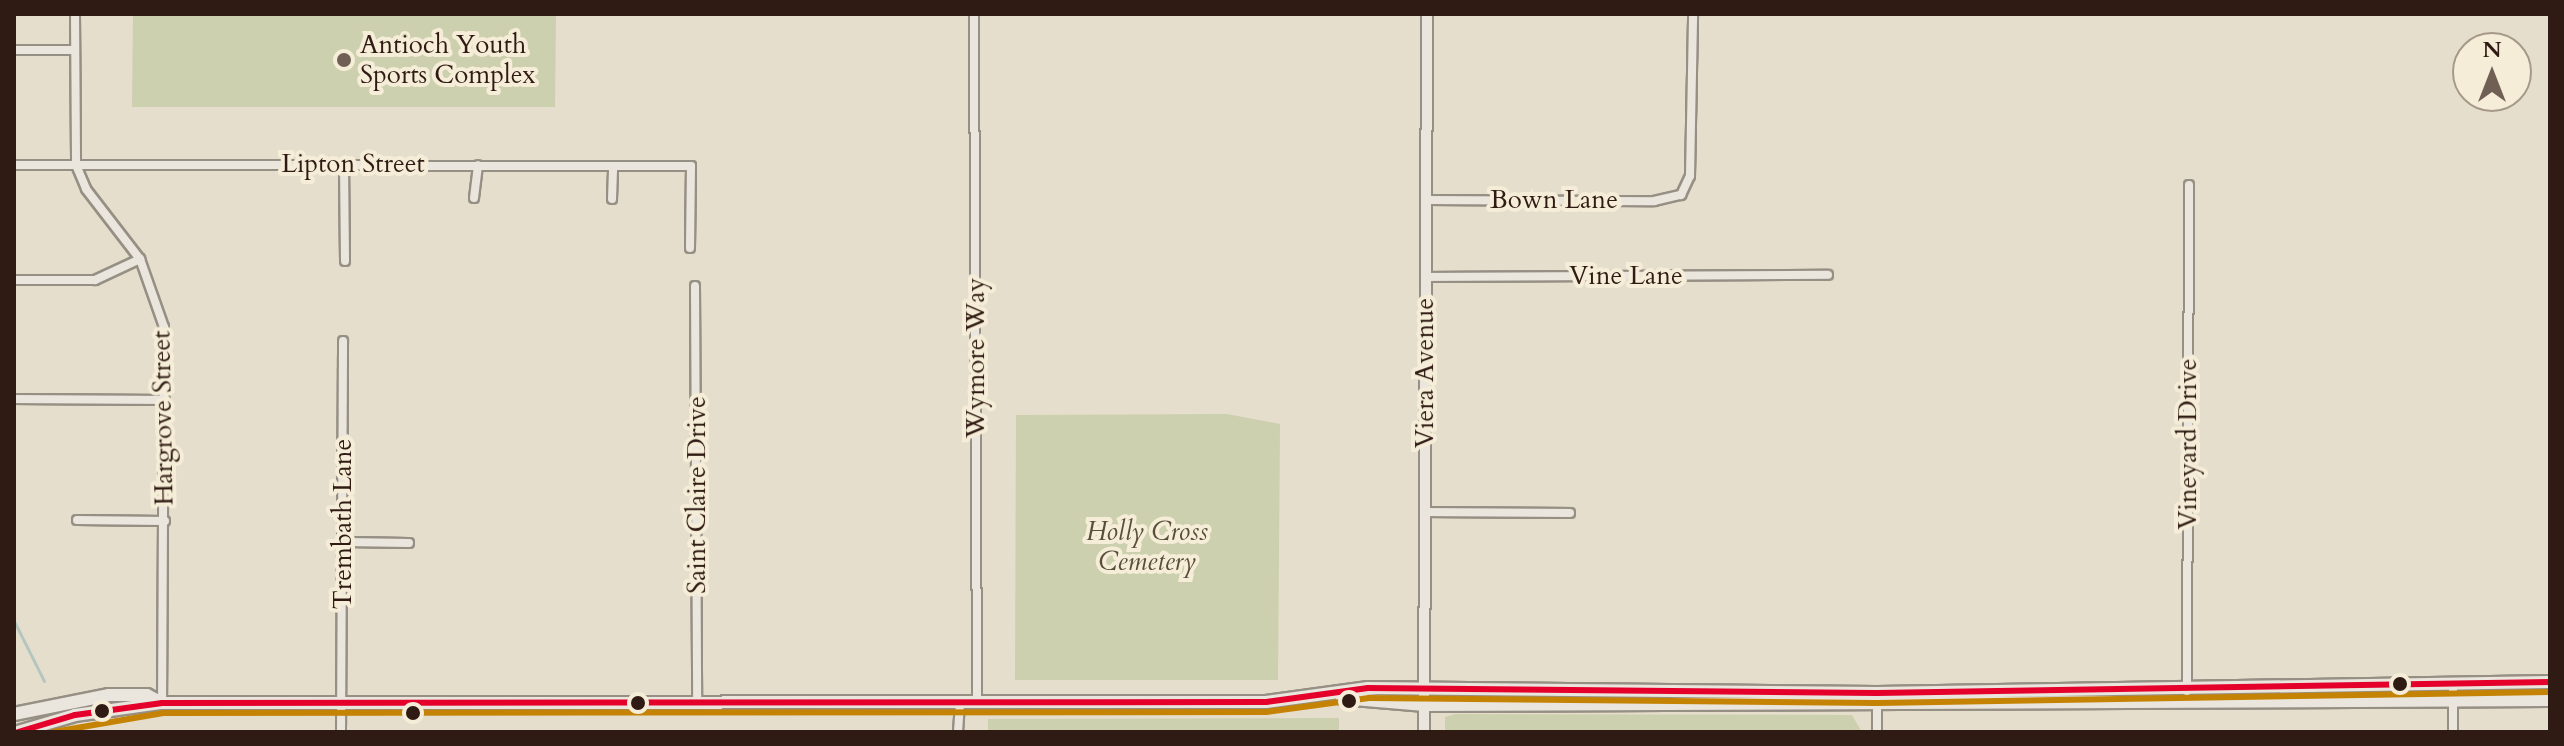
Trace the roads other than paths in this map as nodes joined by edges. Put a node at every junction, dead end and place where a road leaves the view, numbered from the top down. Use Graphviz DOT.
graph roads {
  1 [pos="75,14"];
  2 [pos="974,14"];
  3 [pos="1427,14"];
  4 [pos="1693,14"];
  5 [pos="14,50"];
  6 [pos="75,50"];
  7 [pos="344,164"];
  8 [pos="14,165"];
  9 [pos="76,165"];
  10 [pos="478,165"];
  11 [pos="613,170"];
  12 [pos="2189,185"];
  13 [pos="474,198"];
  14 [pos="612,199"];
  15 [pos="1426,200"];
  16 [pos="690,248"];
  17 [pos="140,259"];
  18 [pos="345,261"];
  19 [pos="1828,275"];
  20 [pos="1425,277"];
  21 [pos="14,280"];
  22 [pos="695,286"];
  23 [pos="343,341"];
  24 [pos="14,399"];
  25 [pos="165,400"];
  26 [pos="1424,512"];
  27 [pos="1570,513"];
  28 [pos="77,520"];
  29 [pos="165,521"];
  30 [pos="345,542"];
  31 [pos="409,543"];
  32 [pos="2550,682"];
  33 [pos="2453,683"];
  34 [pos="2187,686"];
  35 [pos="1425,690"];
  36 [pos="1339,697"];
  37 [pos="1877,699"];
  38 [pos="2550,700"];
  39 [pos="2453,701"];
  40 [pos="960,702"];
  41 [pos="977,702"];
  42 [pos="162,703"];
  43 [pos="697,704"];
  44 [pos="2187,704"];
  45 [pos="1425,705"];
  46 [pos="342,706"];
  47 [pos="14,714"];
  48 [pos="18,732"];
  49 [pos="341,732"];
  50 [pos="958,732"];
  51 [pos="1424,732"];
  52 [pos="1877,732"];
  53 [pos="2453,732"];
  1 -- 6 [label="street, Hargrove Street"];
  2 -- 41 [label="street, Wymore Way"];
  3 -- 15 [label="street, Viera Avenue"];
  4 -- 15 [label="street, Bown Lane"];
  5 -- 6 [label="street"];
  6 -- 9 [label="street, Hargrove Street"];
  7 -- 9 [label="street, Lipton Street"];
  7 -- 10 [label="street, Lipton Street"];
  7 -- 18 [label="street"];
  8 -- 9 [label="street, Lipton Street"];
  9 -- 17 [label="street, Hargrove Street"];
  10 -- 11 [label="street, Lipton Street"];
  10 -- 13 [label="street"];
  11 -- 14 [label="street"];
  11 -- 16 [label="street, Lipton Street"];
  12 -- 34 [label="street, Vineyard Drive"];
  15 -- 20 [label="street, Viera Avenue"];
  17 -- 21 [label="street"];
  17 -- 25 [label="street, Hargrove Street"];
  19 -- 20 [label="street, Vine Lane"];
  20 -- 26 [label="street, Viera Avenue"];
  22 -- 43 [label="street, Saint Claire Drive"];
  23 -- 30 [label="street, Trembath Lane"];
  24 -- 25 [label="street"];
  25 -- 29 [label="street, Hargrove Street"];
  26 -- 27 [label="street"];
  26 -- 35 [label="street, Viera Avenue"];
  28 -- 29 [label="street"];
  29 -- 42 [label="street, Hargrove Street"];
  30 -- 31 [label="street"];
  30 -- 46 [label="street, Trembath Lane"];
  32 -- 33 [label="main road"];
  33 -- 34 [label="main road"];
  33 -- 39 [label="street"];
  34 -- 37 [label="main road"];
  34 -- 44 [label="street, Vineyard Drive"];
  35 -- 36 [label="main road"];
  35 -- 37 [label="main road"];
  35 -- 45 [label="street, Viera Avenue"];
  36 -- 41 [label="main road"];
  36 -- 45 [label="main road"];
  37 -- 44 [label="main road"];
  37 -- 45 [label="main road"];
  37 -- 52 [label="street"];
  38 -- 39 [label="main road"];
  39 -- 44 [label="main road"];
  39 -- 53 [label="street"];
  40 -- 41 [label="main road"];
  40 -- 43 [label="main road"];
  40 -- 50 [label="street"];
  42 -- 46 [label="main road"];
  42 -- 47 [label="main road"];
  42 -- 48 [label="main road"];
  43 -- 46 [label="main road"];
  45 -- 51 [label="street, Viera Avenue"];
  46 -- 49 [label="street, Trembath Lane"];
}
